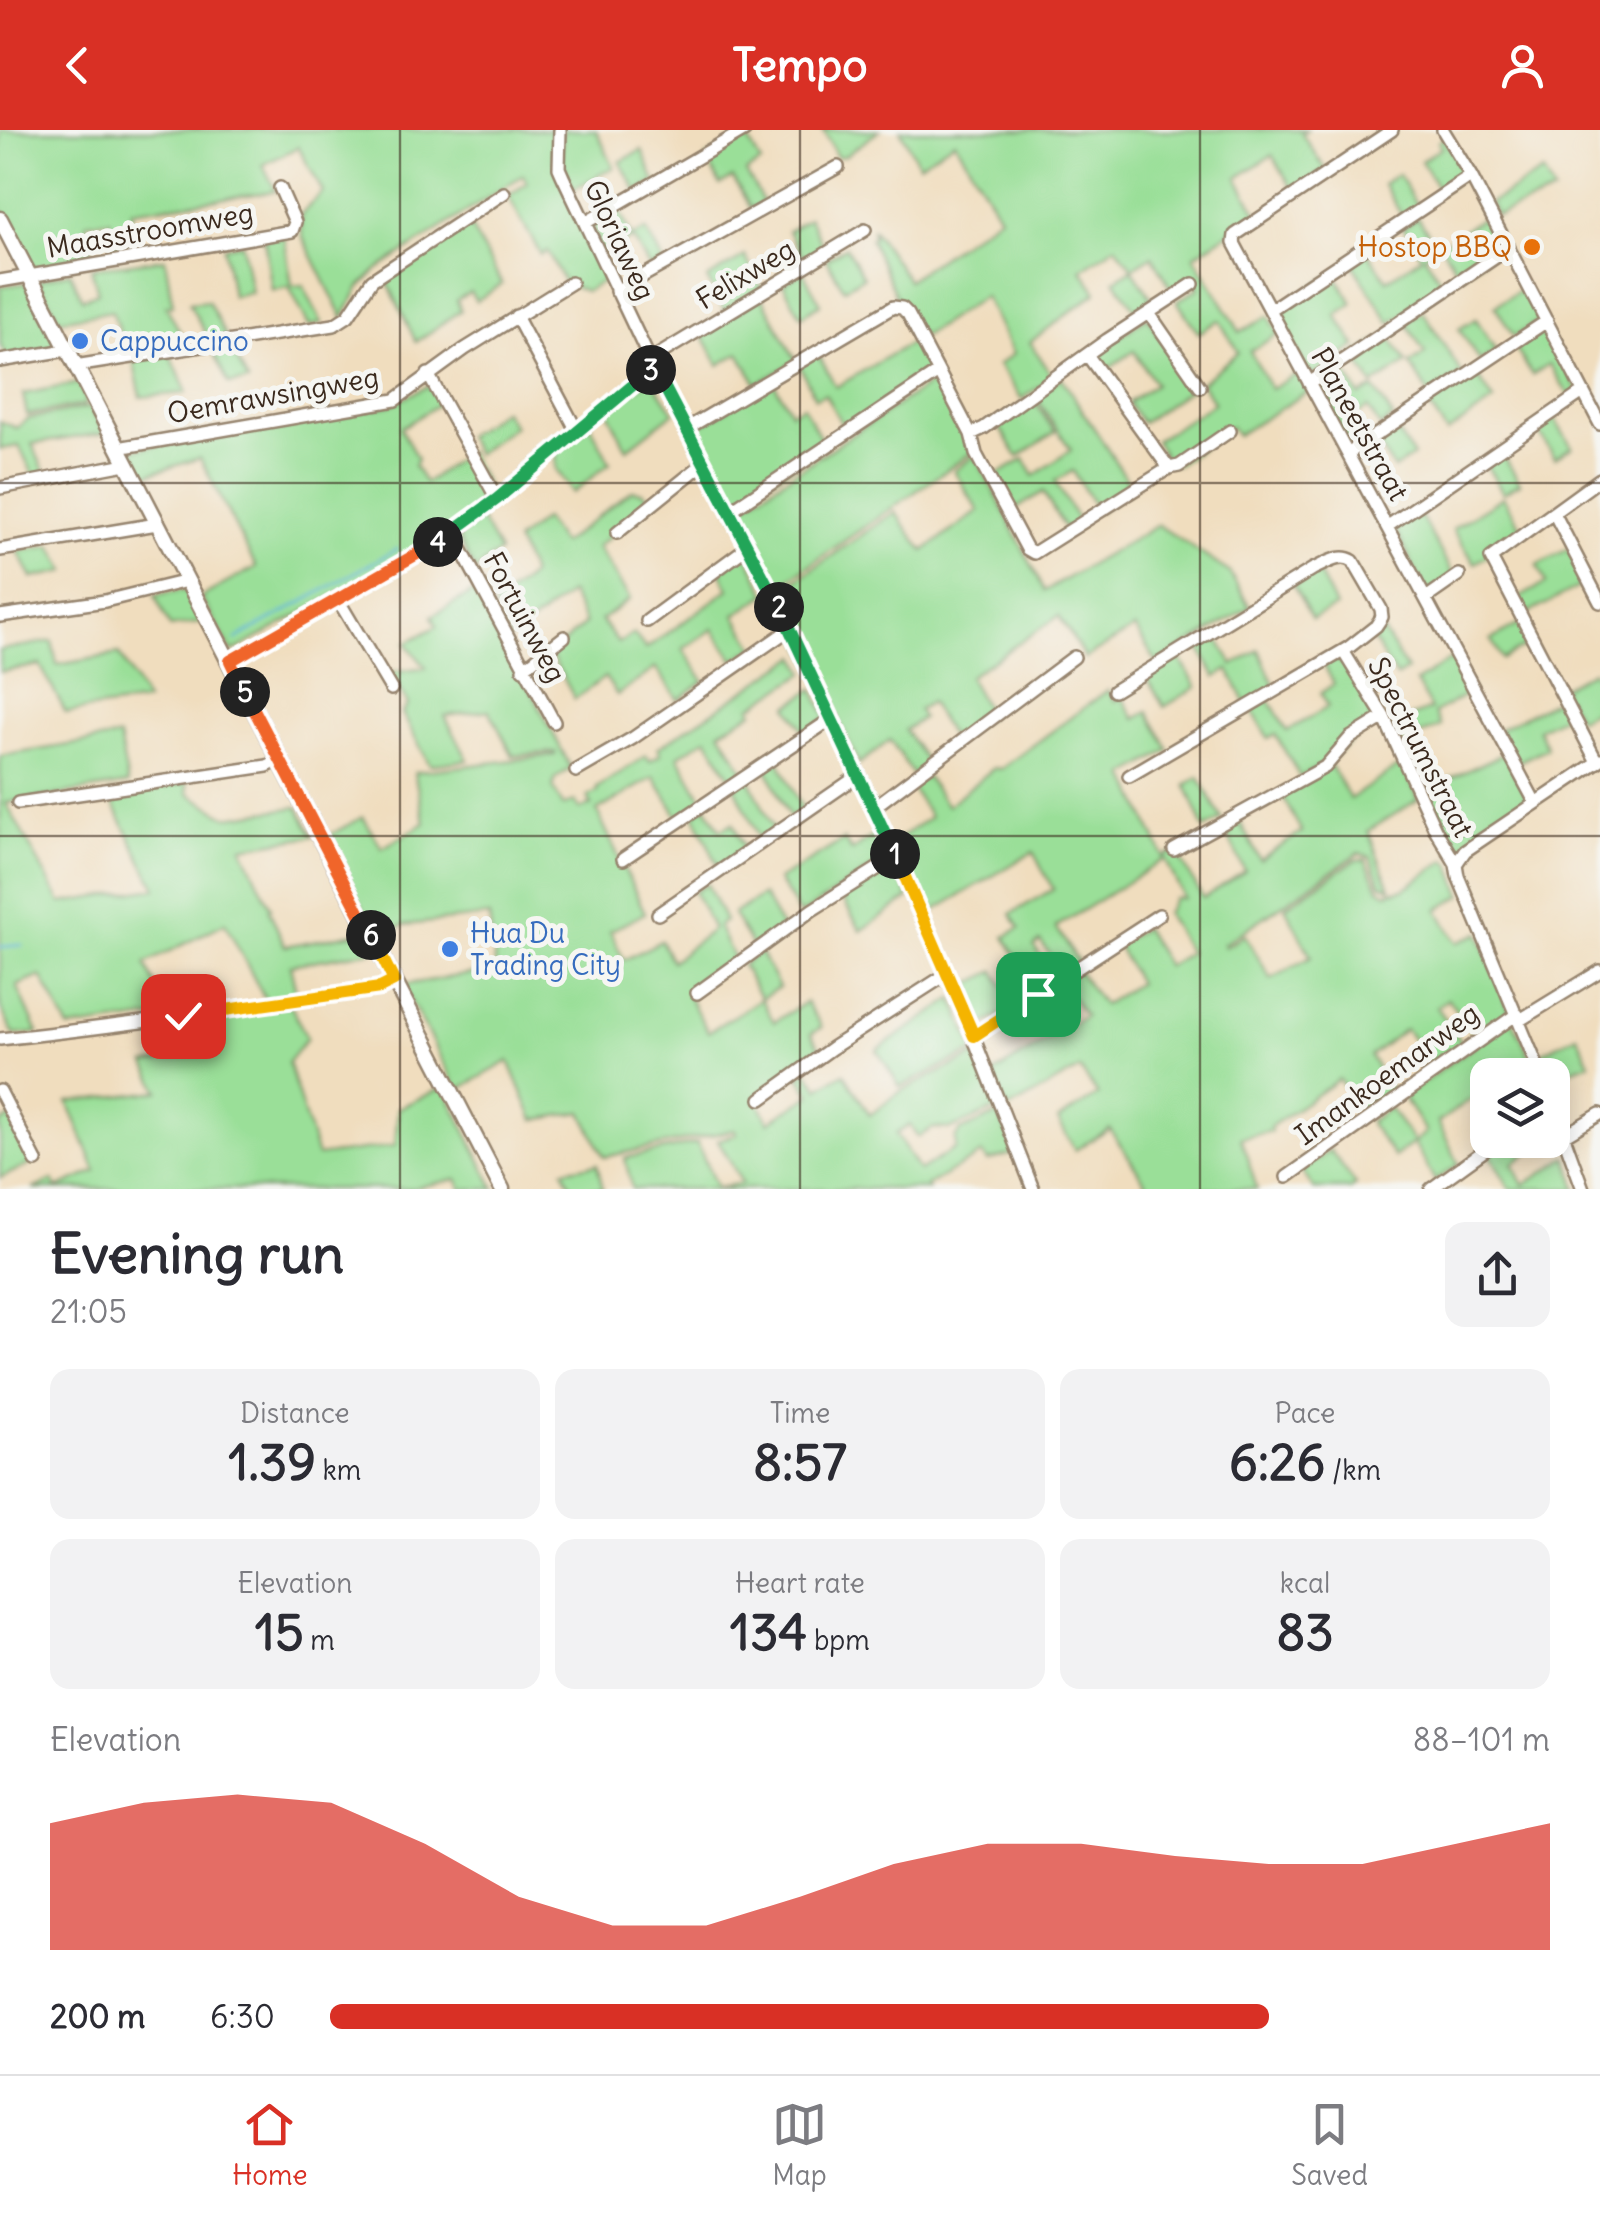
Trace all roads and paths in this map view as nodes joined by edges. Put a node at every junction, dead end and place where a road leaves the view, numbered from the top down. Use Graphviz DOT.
graph roads {
  1 [pos="560,130"];
  2 [pos="745,130"];
  3 [pos="1392,130"];
  4 [pos="1444,130"];
  5 [pos="838,166"];
  6 [pos="1471,176"];
  7 [pos="280,188"];
  8 [pos="504,192"];
  9 [pos="0,219"];
  10 [pos="585,223"];
  11 [pos="865,230"];
  12 [pos="1509,248"];
  13 [pos="30,276"];
  14 [pos="0,281"];
  15 [pos="572,283"];
  16 [pos="1193,284"];
  17 [pos="616,291"];
  18 [pos="1270,310"];
  19 [pos="1148,313"];
  20 [pos="516,316"];
  21 [pos="1546,320"];
  22 [pos="67,350"];
  23 [pos="1088,356"];
  24 [pos="0,361"];
  25 [pos="652,364"];
  26 [pos="75,366"];
  27 [pos="937,373"];
  28 [pos="428,374"];
  29 [pos="1309,383"];
  30 [pos="1200,387"];
  31 [pos="1584,392"];
  32 [pos="1600,424"];
  33 [pos="686,429"];
  34 [pos="577,431"];
  35 [pos="1230,431"];
  36 [pos="970,434"];
  37 [pos="118,448"];
  38 [pos="1349,454"];
  39 [pos="704,463"];
  40 [pos="126,464"];
  41 [pos="1169,468"];
  42 [pos="1600,480"];
  43 [pos="0,488"];
  44 [pos="497,499"];
  45 [pos="730,511"];
  46 [pos="1554,513"];
  47 [pos="157,524"];
  48 [pos="1388,526"];
  49 [pos="616,533"];
  50 [pos="453,534"];
  51 [pos="748,546"];
  52 [pos="0,550"];
  53 [pos="1460,575"];
  54 [pos="188,581"];
  55 [pos="337,598"];
  56 [pos="1426,598"];
  57 [pos="1600,602"];
  58 [pos="0,616"];
  59 [pos="648,620"];
  60 [pos="790,629"];
  61 [pos="564,637"];
  62 [pos="1343,651"];
  63 [pos="1074,657"];
  64 [pos="230,661"];
  65 [pos="523,669"];
  66 [pos="391,689"];
  67 [pos="1114,692"];
  68 [pos="1384,717"];
  69 [pos="833,718"];
  70 [pos="554,722"];
  71 [pos="280,760"];
  72 [pos="1599,761"];
  73 [pos="576,772"];
  74 [pos="860,775"];
  75 [pos="1129,776"];
  76 [pos="1536,802"];
  77 [pos="18,803"];
  78 [pos="874,807"];
  79 [pos="1174,850"];
  80 [pos="896,857"];
  81 [pos="623,859"];
  82 [pos="1456,864"];
  83 [pos="658,914"];
  84 [pos="1159,915"];
  85 [pos="1600,971"];
  86 [pos="947,974"];
  87 [pos="394,981"];
  88 [pos="698,993"];
  89 [pos="1518,1017"];
  90 [pos="974,1036"];
  91 [pos="0,1039"];
  92 [pos="1534,1058"];
  93 [pos="0,1090"];
  94 [pos="761,1099"];
  95 [pos="1600,1114"];
  96 [pos="1570,1133"];
  97 [pos="1570,1151"];
  98 [pos="1474,1158"];
  99 [pos="36,1161"];
  100 [pos="1287,1177"];
  101 [pos="502,1189"];
  102 [pos="1032,1189"];
  103 [pos="1432,1189"];
  104 [pos="1583,1189"];
  1 -- 10 [label="street, Gloriaweg"];
  2 -- 10 [label="street"];
  3 -- 18 [label="street, Planeetstraat"];
  4 -- 6 [label="street"];
  5 -- 17 [label="street"];
  6 -- 12 [label="street"];
  6 -- 18 [label="street"];
  7 -- 13 [label="street, Maasstroomweg"];
  8 -- 26 [label="street"];
  9 -- 13 [label="street"];
  10 -- 17 [label="street, Gloriaweg"];
  11 -- 25 [label="street, Felixweg"];
  12 -- 21 [label="street"];
  12 -- 29 [label="street"];
  13 -- 14 [label="street"];
  13 -- 22 [label="street"];
  15 -- 20 [label="street, Oemrawsingweg"];
  16 -- 19 [label="street"];
  17 -- 25 [label="street, Gloriaweg"];
  18 -- 29 [label="street, Planeetstraat"];
  19 -- 23 [label="street"];
  19 -- 30 [label="street"];
  20 -- 28 [label="street, Oemrawsingweg"];
  20 -- 34 [label="street"];
  21 -- 31 [label="street"];
  21 -- 38 [label="street"];
  22 -- 24 [label="street"];
  22 -- 26 [label="street"];
  23 -- 36 [label="street"];
  23 -- 41 [label="street"];
  25 -- 33 [label="street, Gloriaweg"];
  25 -- 34 [label="street, Felixweg"];
  26 -- 37 [label="street"];
  27 -- 33 [label="street"];
  27 -- 36 [label="street"];
  27 -- 45 [label="street"];
  28 -- 37 [label="street, Oemrawsingweg"];
  28 -- 44 [label="street"];
  29 -- 38 [label="street, Planeetstraat"];
  31 -- 32 [label="street"];
  31 -- 48 [label="street"];
  33 -- 39 [label="street, Gloriaweg"];
  34 -- 44 [label="street, Felixweg"];
  35 -- 41 [label="street"];
  36 -- 41 [label="street"];
  37 -- 40 [label="street"];
  38 -- 48 [label="street, Planeetstraat"];
  39 -- 45 [label="street, Gloriaweg"];
  39 -- 49 [label="street"];
  40 -- 43 [label="street"];
  40 -- 47 [label="street"];
  42 -- 46 [label="street"];
  44 -- 50 [label="street, Felixweg"];
  45 -- 51 [label="street, Gloriaweg"];
  46 -- 57 [label="street"];
  46 -- 72 [label="street"];
  47 -- 52 [label="street"];
  47 -- 54 [label="street"];
  48 -- 56 [label="street, Planeetstraat"];
  50 -- 55 [label="street, Felixweg"];
  50 -- 65 [label="street, Fortuinweg"];
  51 -- 59 [label="street"];
  51 -- 60 [label="street, Gloriaweg"];
  53 -- 56 [label="street"];
  54 -- 58 [label="street"];
  54 -- 64 [label="street"];
  55 -- 64 [label="street, Felixweg"];
  55 -- 66 [label="street"];
  56 -- 76 [label="street, Planeetstraat"];
  60 -- 69 [label="street, Gloriaweg"];
  60 -- 73 [label="street"];
  61 -- 65 [label="street"];
  62 -- 67 [label="street"];
  62 -- 68 [label="street, Spectrumstraat"];
  62 -- 75 [label="street"];
  63 -- 78 [label="street"];
  64 -- 71 [label="street"];
  65 -- 70 [label="street, Fortuinweg"];
  68 -- 79 [label="street"];
  68 -- 82 [label="street, Spectrumstraat"];
  69 -- 74 [label="street, Gloriaweg"];
  69 -- 81 [label="street"];
  71 -- 77 [label="street"];
  71 -- 87 [label="street"];
  72 -- 76 [label="street"];
  74 -- 78 [label="street, Gloriaweg"];
  74 -- 83 [label="street"];
  76 -- 82 [label="street"];
  78 -- 80 [label="street, Gloriaweg"];
  80 -- 86 [label="street, Gloriaweg"];
  80 -- 88 [label="street"];
  82 -- 89 [label="street, Spectrumstraat"];
  84 -- 90 [label="street"];
  85 -- 89 [label="street, Imankoemarweg"];
  86 -- 90 [label="street, Gloriaweg"];
  86 -- 94 [label="street"];
  87 -- 91 [label="street"];
  87 -- 101 [label="street"];
  89 -- 92 [label="street, Spectrumstraat"];
  89 -- 100 [label="street, Imankoemarweg"];
  90 -- 102 [label="street, Gloriaweg"];
  93 -- 99 [label="street"];
  95 -- 96 [label="street"];
  97 -- 104 [label="street"];
  98 -- 103 [label="street"];
}
